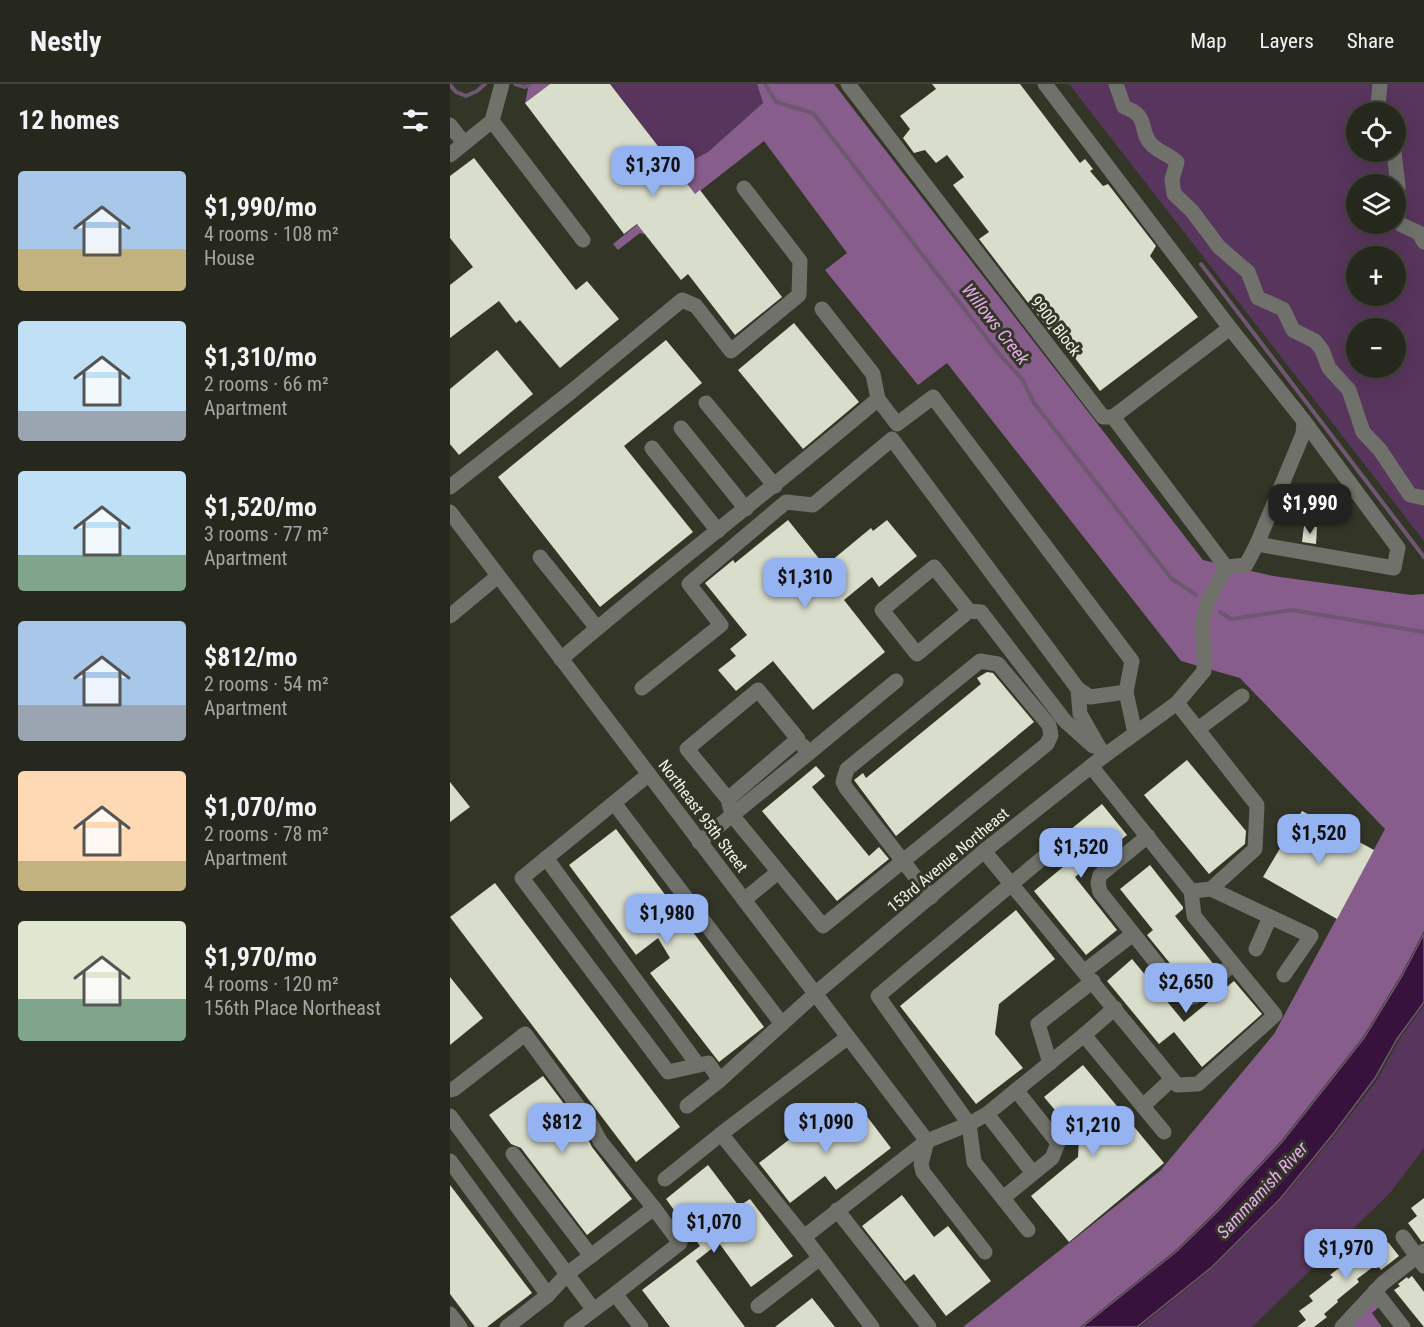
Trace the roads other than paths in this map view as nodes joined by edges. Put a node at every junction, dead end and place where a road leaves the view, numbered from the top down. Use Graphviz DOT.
graph roads {
  1 [pos="502,84"];
  2 [pos="848,84"];
  3 [pos="1045,84"];
  4 [pos="1116,84"];
  5 [pos="1380,84"];
  6 [pos="1378,102"];
  7 [pos="492,121"];
  8 [pos="450,124"];
  9 [pos="464,143"];
  10 [pos="450,155"];
  11 [pos="1395,162"];
  12 [pos="744,188"];
  13 [pos="582,240"];
  14 [pos="1424,242"];
  15 [pos="822,309"];
  16 [pos="1230,328"];
  17 [pos="878,399"];
  18 [pos="706,403"];
  19 [pos="1113,417"];
  20 [pos="1304,421"];
  21 [pos="681,428"];
  22 [pos="894,432"];
  23 [pos="652,448"];
  24 [pos="775,486"];
  25 [pos="450,487"];
  26 [pos="1424,498"];
  27 [pos="746,509"];
  28 [pos="450,514"];
  29 [pos="718,531"];
  30 [pos="1257,544"];
  31 [pos="540,556"];
  32 [pos="1226,567"];
  33 [pos="498,576"];
  34 [pos="969,610"];
  35 [pos="450,616"];
  36 [pos="597,628"];
  37 [pos="561,659"];
  38 [pos="896,681"];
  39 [pos="642,688"];
  40 [pos="1078,689"];
  41 [pos="1126,692"];
  42 [pos="1242,696"];
  43 [pos="1177,703"];
  44 [pos="1198,729"];
  45 [pos="1135,733"];
  46 [pos="798,739"];
  47 [pos="809,753"];
  48 [pos="1104,756"];
  49 [pos="1091,766"];
  50 [pos="648,775"];
  51 [pos="728,799"];
  52 [pos="614,803"];
  53 [pos="732,815"];
  54 [pos="1148,836"];
  55 [pos="699,842"];
  56 [pos="984,851"];
  57 [pos="1046,856"];
  58 [pos="546,858"];
  59 [pos="903,862"];
  60 [pos="778,872"];
  61 [pos="1013,885"];
  62 [pos="1211,889"];
  63 [pos="1191,891"];
  64 [pos="931,897"];
  65 [pos="744,900"];
  66 [pos="1270,917"];
  67 [pos="1133,934"];
  68 [pos="1256,949"];
  69 [pos="1233,964"];
  70 [pos="1284,975"];
  71 [pos="1089,976"];
  72 [pos="816,993"];
  73 [pos="1115,1008"];
  74 [pos="782,1023"];
  75 [pos="1084,1035"];
  76 [pos="848,1036"];
  77 [pos="1050,1063"];
  78 [pos="698,1065"];
  79 [pos="720,1080"];
  80 [pos="1175,1082"];
  81 [pos="450,1090"];
  82 [pos="1016,1090"];
  83 [pos="687,1106"];
  84 [pos="1143,1106"];
  85 [pos="987,1114"];
  86 [pos="450,1116"];
  87 [pos="969,1124"];
  88 [pos="1164,1131"];
  89 [pos="721,1134"];
  90 [pos="927,1141"];
  91 [pos="513,1154"];
  92 [pos="450,1161"];
  93 [pos="1034,1173"];
  94 [pos="665,1179"];
  95 [pos="1003,1198"];
  96 [pos="654,1208"];
  97 [pos="837,1210"];
  98 [pos="1029,1230"];
  99 [pos="804,1237"];
  100 [pos="1403,1237"];
  101 [pos="985,1252"];
  102 [pos="591,1256"];
  103 [pos="1421,1257"];
  104 [pos="820,1258"];
  105 [pos="567,1274"];
  106 [pos="1375,1291"];
  107 [pos="615,1293"];
  108 [pos="548,1295"];
  109 [pos="758,1306"];
  110 [pos="450,1314"];
  111 [pos="584,1320"];
  112 [pos="460,1327"];
  113 [pos="507,1327"];
  114 [pos="641,1327"];
  115 [pos="872,1327"];
  116 [pos="929,1327"];
  117 [pos="1342,1327"];
  118 [pos="1403,1327"];
  1 -- 7 [label="street"];
  2 -- 19 [label="street, 9900 Block"];
  3 -- 16 [label="street"];
  4 -- 26 [label="street"];
  5 -- 6 [label="street"];
  7 -- 9 [label="street"];
  7 -- 13 [label="street"];
  8 -- 9 [label="street"];
  9 -- 10 [label="street"];
  11 -- 14 [label="street"];
  12 -- 25 [label="street"];
  15 -- 17 [label="street"];
  16 -- 19 [label="street"];
  16 -- 20 [label="street"];
  17 -- 22 [label="street"];
  17 -- 24 [label="street"];
  18 -- 24 [label="street"];
  19 -- 32 [label="street, 9900 Block"];
  20 -- 30 [label="street"];
  20 -- 30 [label="street"];
  21 -- 27 [label="street"];
  22 -- 39 [label="street"];
  22 -- 40 [label="street"];
  22 -- 41 [label="street"];
  23 -- 29 [label="street"];
  24 -- 27 [label="street"];
  27 -- 29 [label="street"];
  28 -- 33 [label="street, Northeast 95th Street"];
  29 -- 36 [label="street"];
  30 -- 32 [label="street"];
  31 -- 36 [label="street"];
  32 -- 43 [label="street, 153rd Avenue Northeast"];
  33 -- 35 [label="street"];
  33 -- 37 [label="street, Northeast 95th Street"];
  34 -- 34 [label="street"];
  34 -- 48 [label="street"];
  36 -- 37 [label="street"];
  37 -- 50 [label="street, Northeast 95th Street"];
  38 -- 47 [label="street"];
  40 -- 41 [label="street"];
  40 -- 48 [label="street"];
  41 -- 45 [label="street"];
  42 -- 44 [label="street"];
  43 -- 44 [label="street"];
  43 -- 45 [label="street, 153rd Avenue Northeast"];
  44 -- 62 [label="street"];
  45 -- 48 [label="street, 153rd Avenue Northeast"];
  46 -- 47 [label="street"];
  46 -- 51 [label="street"];
  46 -- 51 [label="street"];
  47 -- 53 [label="street"];
  48 -- 49 [label="street, 153rd Avenue Northeast"];
  49 -- 54 [label="street"];
  49 -- 56 [label="street, 153rd Avenue Northeast"];
  50 -- 52 [label="street"];
  50 -- 55 [label="street, Northeast 95th Street"];
  51 -- 53 [label="street"];
  52 -- 58 [label="street"];
  52 -- 74 [label="street"];
  53 -- 55 [label="street"];
  53 -- 60 [label="street"];
  54 -- 63 [label="street"];
  54 -- 67 [label="street"];
  55 -- 65 [label="street, Northeast 95th Street"];
  56 -- 61 [label="street"];
  56 -- 64 [label="street, 153rd Avenue Northeast"];
  57 -- 61 [label="street"];
  58 -- 78 [label="street"];
  58 -- 78 [label="street"];
  59 -- 59 [label="street"];
  59 -- 60 [label="street"];
  59 -- 64 [label="street"];
  60 -- 65 [label="street"];
  61 -- 71 [label="street"];
  61 -- 87 [label="street"];
  62 -- 63 [label="street"];
  62 -- 66 [label="street"];
  63 -- 69 [label="street"];
  64 -- 72 [label="street, 153rd Avenue Northeast"];
  65 -- 72 [label="street, Northeast 95th Street"];
  66 -- 68 [label="street"];
  66 -- 70 [label="street"];
  67 -- 69 [label="street"];
  67 -- 71 [label="street"];
  69 -- 80 [label="street"];
  71 -- 73 [label="street"];
  71 -- 77 [label="street"];
  72 -- 74 [label="street, 153rd Avenue Northeast"];
  72 -- 76 [label="street, Northeast 95th Street"];
  73 -- 75 [label="street"];
  73 -- 80 [label="street"];
  74 -- 79 [label="street, 153rd Avenue Northeast"];
  75 -- 77 [label="street"];
  75 -- 84 [label="street"];
  76 -- 89 [label="street"];
  76 -- 90 [label="street, Northeast 95th Street"];
  77 -- 82 [label="street"];
  78 -- 79 [label="street"];
  79 -- 83 [label="street, 153rd Avenue Northeast"];
  80 -- 84 [label="street"];
  81 -- 96 [label="street"];
  82 -- 85 [label="street"];
  82 -- 93 [label="street"];
  84 -- 88 [label="street"];
  85 -- 87 [label="street"];
  85 -- 93 [label="street"];
  86 -- 105 [label="street"];
  87 -- 90 [label="street"];
  87 -- 95 [label="street"];
  89 -- 94 [label="street"];
  89 -- 99 [label="street"];
  90 -- 97 [label="street"];
  90 -- 101 [label="street"];
  91 -- 102 [label="street"];
  92 -- 108 [label="street"];
  93 -- 95 [label="street"];
  95 -- 98 [label="street"];
  96 -- 102 [label="street"];
  96 -- 107 [label="street"];
  97 -- 99 [label="street"];
  97 -- 116 [label="street"];
  99 -- 104 [label="street"];
  100 -- 103 [label="street"];
  102 -- 105 [label="street"];
  103 -- 106 [label="street"];
  104 -- 109 [label="street"];
  104 -- 115 [label="street"];
  105 -- 108 [label="street"];
  105 -- 111 [label="street"];
  106 -- 117 [label="street"];
  106 -- 118 [label="street"];
  107 -- 111 [label="street"];
  107 -- 114 [label="street"];
  108 -- 113 [label="street"];
  110 -- 112 [label="street"];
}
